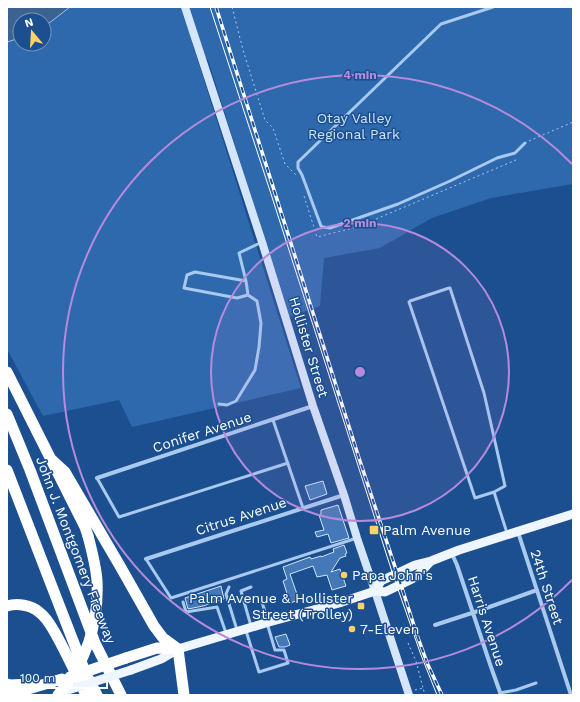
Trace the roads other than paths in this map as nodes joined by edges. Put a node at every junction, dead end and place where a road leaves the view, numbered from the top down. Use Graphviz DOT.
graph roads {
  1 [pos="185,7"];
  2 [pos="493,7"];
  3 [pos="525,143"];
  4 [pos="262,242"];
  5 [pos="246,281"];
  6 [pos="248,295"];
  7 [pos="7,372"];
  8 [pos="219,404"];
  9 [pos="313,406"];
  10 [pos="7,414"];
  11 [pos="273,420"];
  12 [pos="51,459"];
  13 [pos="288,463"];
  14 [pos="7,470"];
  15 [pos="97,478"];
  16 [pos="494,492"];
  17 [pos="344,495"];
  18 [pos="303,508"];
  19 [pos="573,514"];
  20 [pos="518,531"];
  21 [pos="508,534"];
  22 [pos="357,538"];
  23 [pos="452,553"];
  24 [pos="146,559"];
  25 [pos="229,587"];
  26 [pos="251,587"];
  27 [pos="537,590"];
  28 [pos="376,591"];
  29 [pos="261,599"];
  30 [pos="183,602"];
  31 [pos="7,606"];
  32 [pos="474,613"];
  33 [pos="268,623"];
  34 [pos="435,625"];
  35 [pos="245,630"];
  36 [pos="227,635"];
  37 [pos="178,649"];
  38 [pos="49,683"];
  39 [pos="536,683"];
  40 [pos="7,684"];
  41 [pos="63,693"];
  42 [pos="409,693"];
  43 [pos="501,694"];
  44 [pos="8,695"];
  45 [pos="54,695"];
  46 [pos="86,695"];
  47 [pos="97,695"];
  48 [pos="121,695"];
  49 [pos="184,695"];
  50 [pos="572,695"];
  1 -- 4 [label="main road, Hollister Street"];
  2 -- 3 [label="lane"];
  4 -- 5 [label="lane"];
  4 -- 9 [label="main road, Hollister Street"];
  5 -- 6 [label="lane"];
  5 -- 6 [label="lane"];
  6 -- 8 [label="lane"];
  7 -- 12 [label="highway"];
  9 -- 11 [label="street, Conifer Avenue"];
  9 -- 17 [label="main road, Hollister Street"];
  10 -- 48 [label="highway, John J. Montgomery Freeway"];
  11 -- 13 [label="lane"];
  11 -- 15 [label="street, Conifer Avenue"];
  12 -- 37 [label="highway"];
  12 -- 41 [label="highway, bridge"];
  13 -- 15 [label="lane"];
  13 -- 18 [label="lane"];
  14 -- 47 [label="highway"];
  16 -- 16 [label="lane"];
  16 -- 21 [label="lane"];
  17 -- 18 [label="street, Citrus Avenue"];
  17 -- 22 [label="main road, Hollister Street"];
  18 -- 24 [label="street, Citrus Avenue"];
  19 -- 20 [label="main road"];
  20 -- 21 [label="main road"];
  20 -- 27 [label="street, 24th Street"];
  21 -- 23 [label="main road"];
  22 -- 24 [label="lane"];
  22 -- 28 [label="main road, Hollister Street"];
  23 -- 28 [label="main road"];
  23 -- 32 [label="street, Harris Avenue"];
  25 -- 35 [label="lane"];
  26 -- 35 [label="lane"];
  27 -- 32 [label="street"];
  27 -- 50 [label="street, 24th Street"];
  28 -- 33 [label="main road"];
  28 -- 42 [label="main road, Hollister Street"];
  29 -- 33 [label="lane"];
  30 -- 36 [label="lane"];
  31 -- 46 [label="highway"];
  32 -- 34 [label="street"];
  32 -- 43 [label="street, Harris Avenue"];
  33 -- 35 [label="main road"];
  33 -- 35 [label="lane"];
  35 -- 36 [label="main road"];
  36 -- 37 [label="main road"];
  37 -- 38 [label="highway, bridge"];
  37 -- 41 [label="main road, bridge"];
  37 -- 49 [label="highway"];
  38 -- 40 [label="highway"];
  38 -- 44 [label="highway"];
  39 -- 43 [label="lane"];
  41 -- 45 [label="main road"];
}
